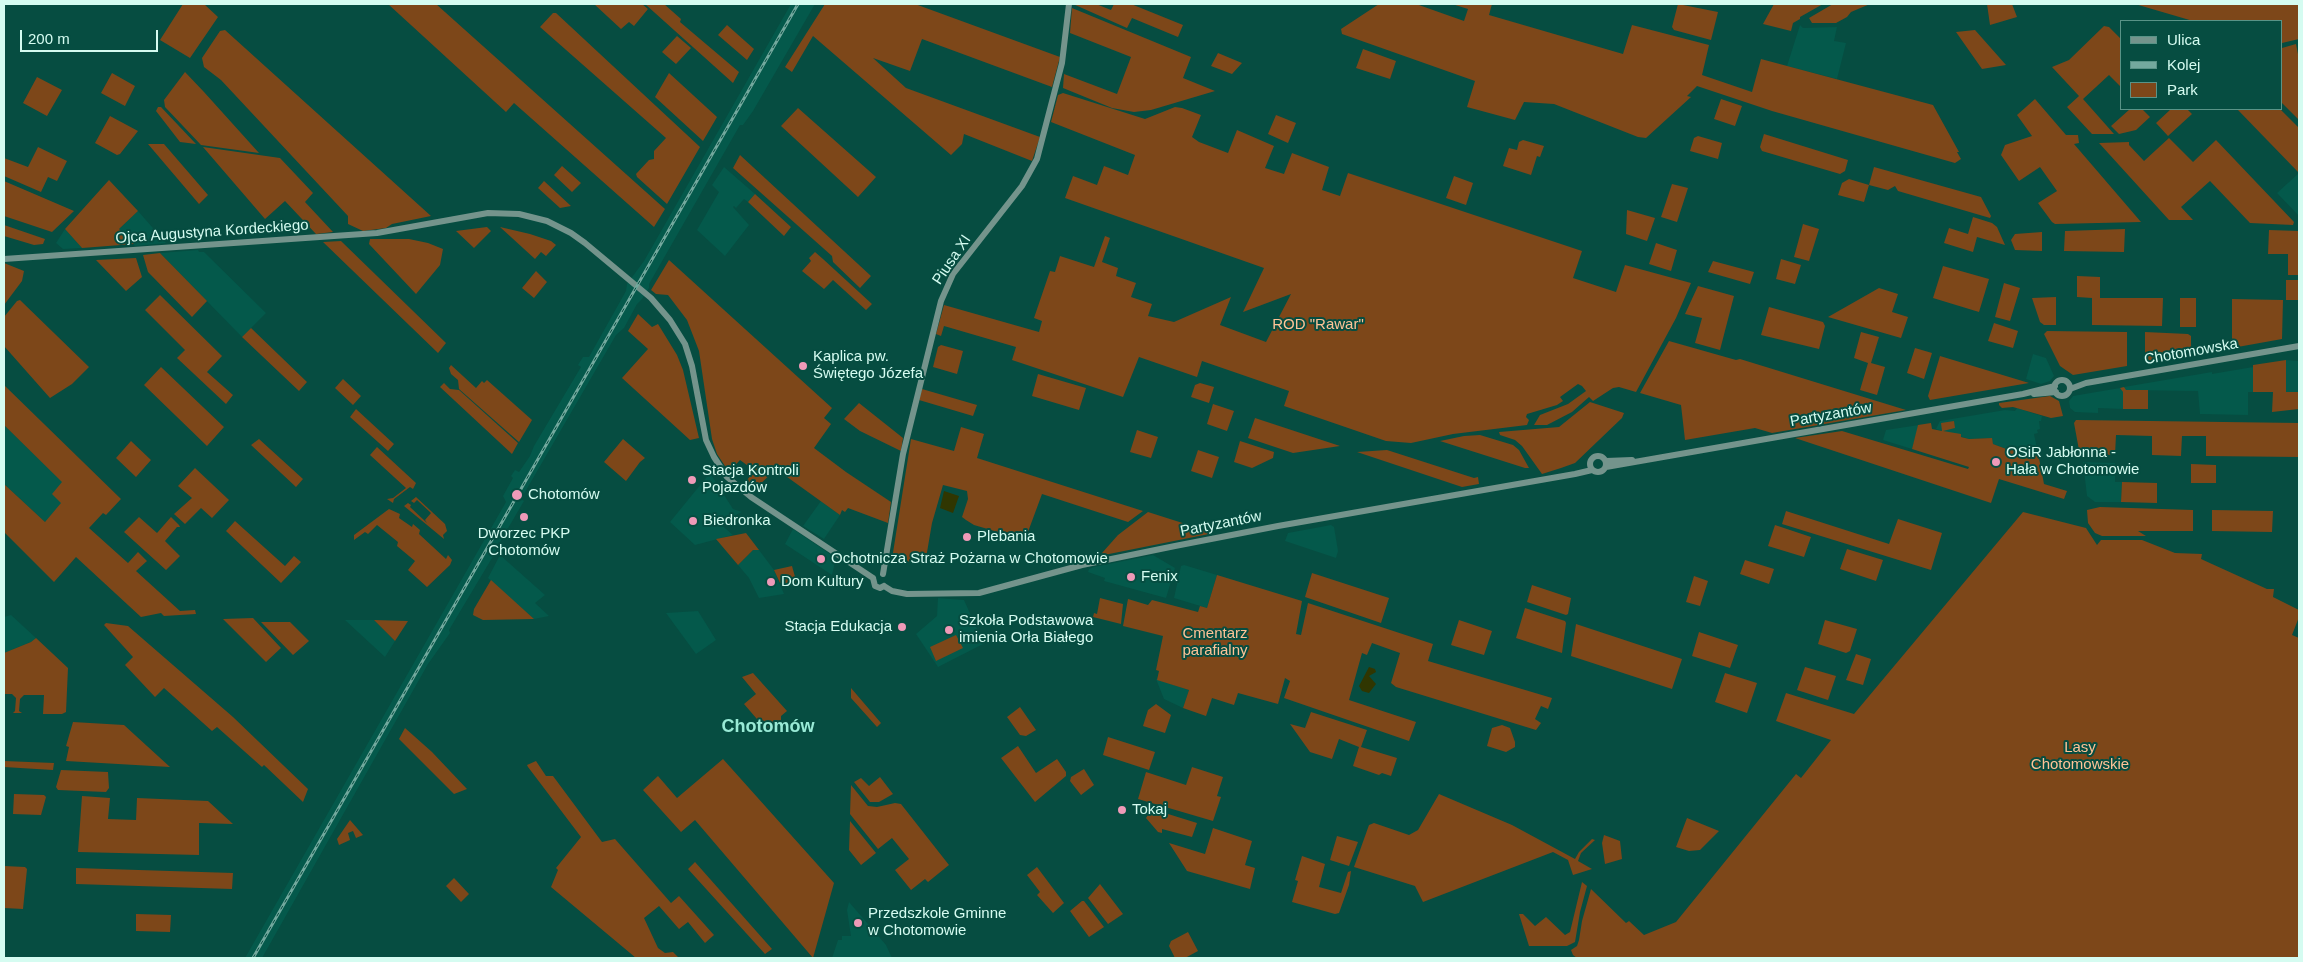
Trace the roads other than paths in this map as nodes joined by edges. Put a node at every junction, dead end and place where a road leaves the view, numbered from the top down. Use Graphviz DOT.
graph roads {
  1 [pos="1069,4"];
  2 [pos="4,258"];
  3 [pos="2299,346"];
  4 [pos="2069,386"];
  5 [pos="2055,389"];
  6 [pos="1606,464"];
  7 [pos="1591,467"];
  8 [pos="883,574"];
  9 [pos="873,578"];
  10 [pos="884,586"];
  1 -- 8 [label="street, Piusa XI"];
  2 -- 9 [label="street, Ojca Augustyna Kordeckiego"];
  3 -- 4 [label="street, Chotomowska"];
  4 -- 5 [label="street"];
  4 -- 5 [label="street"];
  5 -- 6 [label="street, Partyzantów"];
  6 -- 7 [label="street"];
  6 -- 7 [label="street"];
  7 -- 10 [label="street, Partyzantów"];
  8 -- 9 [label="street"];
  8 -- 10 [label="street"];
  9 -- 10 [label="street"];
}
